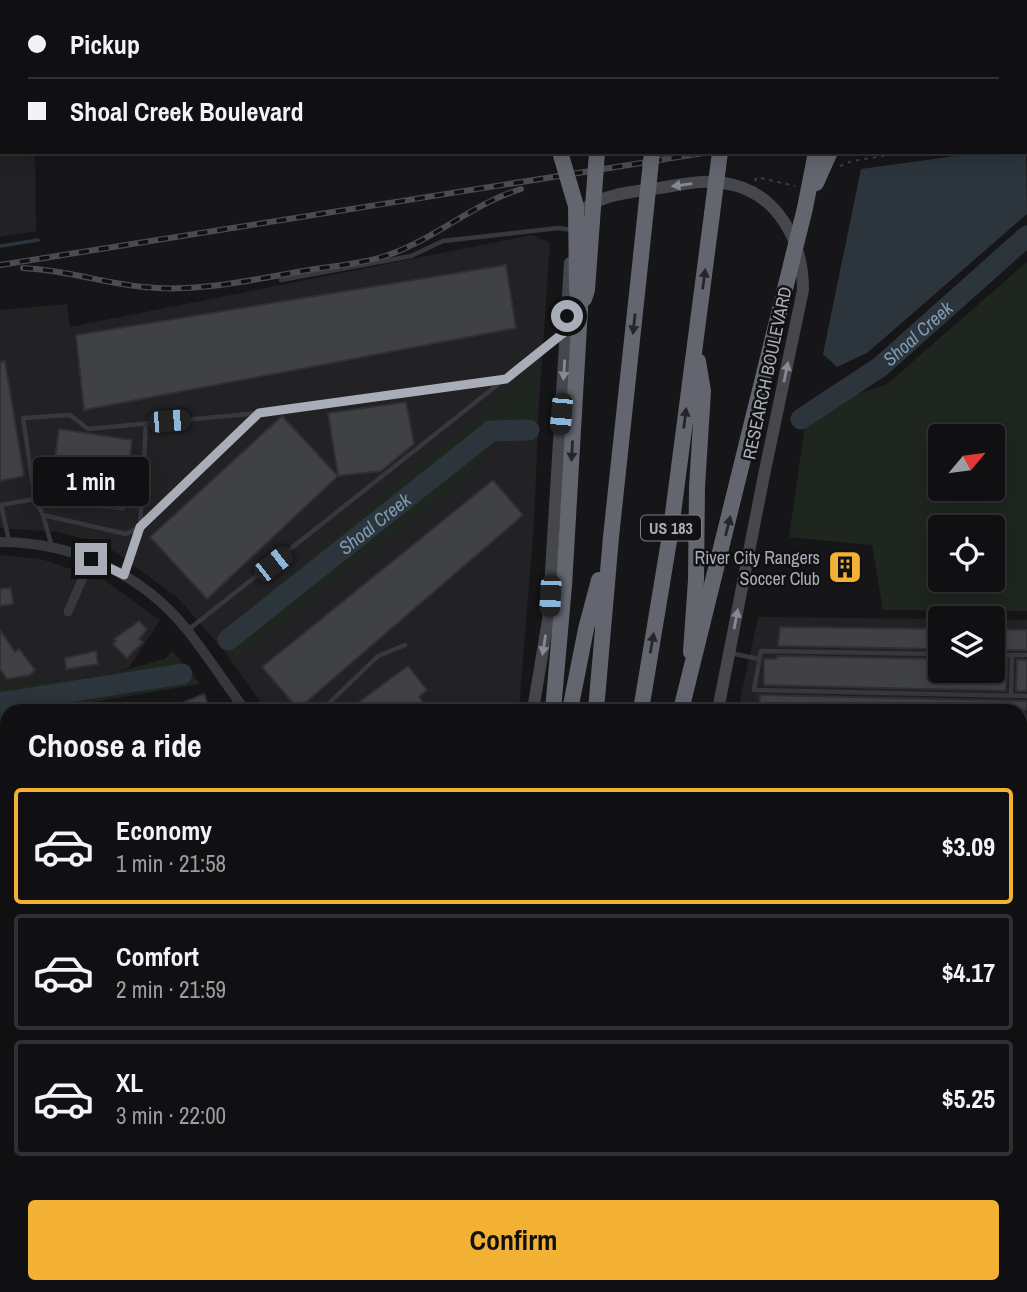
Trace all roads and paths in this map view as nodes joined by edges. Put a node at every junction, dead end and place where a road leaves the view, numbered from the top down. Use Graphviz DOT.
graph roads {
  1 [pos="562,154"];
  2 [pos="597,154"];
  3 [pos="652,154"];
  4 [pos="720,154"];
  5 [pos="816,154"];
  6 [pos="829,154"];
  7 [pos="805,208"];
  8 [pos="574,230"];
  9 [pos="281,280"];
  10 [pos="580,309"];
  11 [pos="567,330"];
  12 [pos="695,344"];
  13 [pos="506,379"];
  14 [pos="259,413"];
  15 [pos="146,423"];
  16 [pos="35,499"];
  17 [pos="1,505"];
  18 [pos="43,515"];
  19 [pos="140,527"];
  20 [pos="611,537"];
  21 [pos="4,542"];
  22 [pos="52,548"];
  23 [pos="91,559"];
  24 [pos="124,575"];
  25 [pos="68,612"];
  26 [pos="188,631"];
  27 [pos="405,645"];
  28 [pos="729,652"];
  29 [pos="928,654"];
  30 [pos="1005,655"];
  31 [pos="1012,655"];
  32 [pos="1027,655"];
  33 [pos="759,659"];
  34 [pos="1011,695"];
  35 [pos="1027,696"];
  36 [pos="241,704"];
  37 [pos="328,704"];
  38 [pos="534,704"];
  39 [pos="554,704"];
  40 [pos="571,704"];
  41 [pos="597,704"];
  42 [pos="642,704"];
  43 [pos="685,704"];
  44 [pos="685,704"];
  45 [pos="719,704"];
  1 -- 10 [label="highway, bridge"];
  2 -- 10 [label="highway, bridge"];
  3 -- 20 [label="highway, one-way, bridge"];
  12 -- 4 [label="highway, US 183, one-way, bridge"];
  5 -- 7 [label="highway, bridge"];
  6 -- 7 [label="highway, bridge"];
  43 -- 7 [label="highway, one-way, bridge"];
  8 -- 9 [label="lane"];
  8 -- 11 [label="main road"];
  28 -- 8 [label="main road, RESEARCH BOULEVARD, one-way"];
  10 -- 39 [label="highway, one-way"];
  11 -- 13 [label="lane"];
  11 -- 38 [label="main road, one-way"];
  42 -- 12 [label="highway, US 183, one-way"];
  12 -- 44 [label="highway"];
  13 -- 14 [label="lane"];
  13 -- 26 [label="lane"];
  14 -- 15 [label="lane"];
  14 -- 19 [label="lane"];
  15 -- 16 [label="lane"];
  15 -- 19 [label="lane"];
  16 -- 17 [label="lane"];
  16 -- 18 [label="lane"];
  17 -- 21 [label="lane"];
  18 -- 19 [label="lane"];
  18 -- 22 [label="lane"];
  19 -- 24 [label="lane"];
  20 -- 40 [label="highway"];
  20 -- 41 [label="highway"];
  21 -- 22 [label="street"];
  22 -- 23 [label="street"];
  23 -- 24 [label="street"];
  23 -- 25 [label="street"];
  24 -- 26 [label="street"];
  26 -- 36 [label="street"];
  27 -- 37 [label="lane"];
  28 -- 33 [label="lane"];
  28 -- 45 [label="main road, RESEARCH BOULEVARD"];
  29 -- 33 [label="lane"];
  30 -- 31 [label="lane"];
  31 -- 32 [label="lane"];
  31 -- 34 [label="lane"];
  33 -- 34 [label="lane"];
  34 -- 35 [label="lane"];
}
